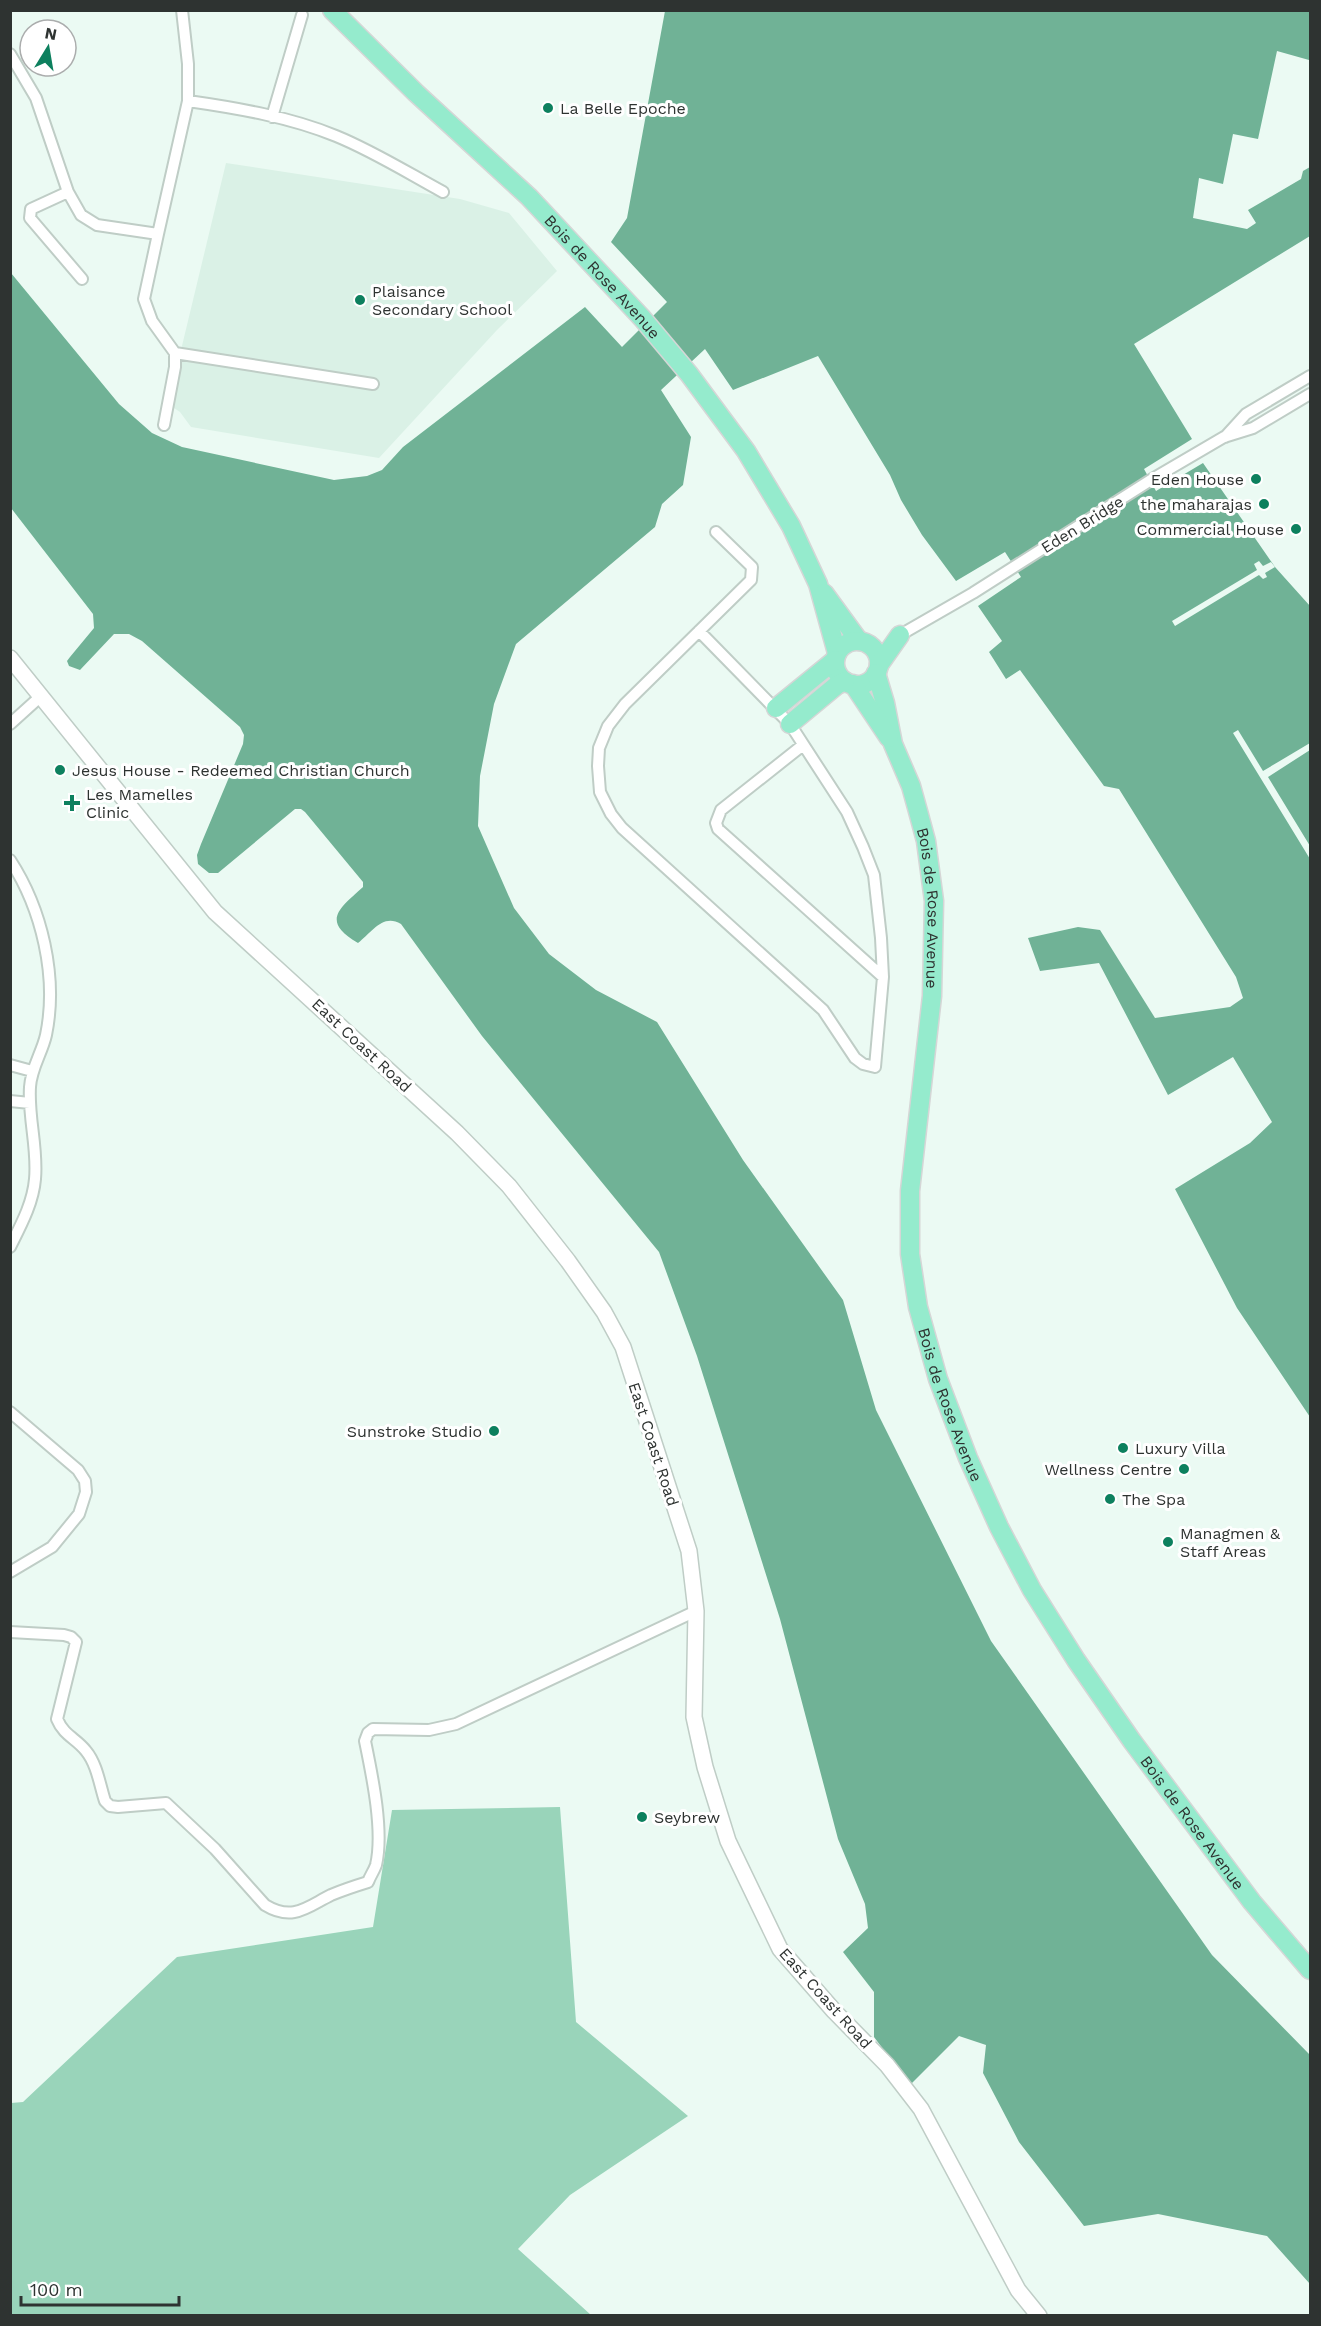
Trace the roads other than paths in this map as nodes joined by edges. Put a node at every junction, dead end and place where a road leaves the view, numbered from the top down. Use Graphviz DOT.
graph roads {
  1 [pos="182,10"];
  2 [pos="332,10"];
  3 [pos="302,15"];
  4 [pos="10,54"];
  5 [pos="188,101"];
  6 [pos="272,117"];
  7 [pos="68,192"];
  8 [pos="443,192"];
  9 [pos="158,234"];
  10 [pos="82,279"];
  11 [pos="175,353"];
  12 [pos="1311,375"];
  13 [pos="373,384"];
  14 [pos="1311,394"];
  15 [pos="164,425"];
  16 [pos="1224,437"];
  17 [pos="716,532"];
  18 [pos="818,584"];
  19 [pos="699,631"];
  20 [pos="900,635"];
  21 [pos="862,642"];
  22 [pos="836,657"];
  23 [pos="10,658"];
  24 [pos="878,669"];
  25 [pos="849,683"];
  26 [pos="41,696"];
  27 [pos="776,708"];
  28 [pos="10,724"];
  29 [pos="790,724"];
  30 [pos="893,744"];
  31 [pos="802,745"];
  32 [pos="10,860"];
  33 [pos="15,872"];
  34 [pos="883,977"];
  35 [pos="10,1065"];
  36 [pos="32,1071"];
  37 [pos="10,1101"];
  38 [pos="30,1103"];
  39 [pos="10,1247"];
  40 [pos="10,1412"];
  41 [pos="10,1572"];
  42 [pos="696,1611"];
  43 [pos="10,1632"];
  44 [pos="1311,1970"];
  45 [pos="1039,2316"];
  1 -- 5 [label="street"];
  2 -- 18 [label="main road, Bois de Rose Avenue"];
  3 -- 6 [label="street"];
  4 -- 7 [label="street"];
  5 -- 6 [label="street"];
  5 -- 9 [label="street"];
  6 -- 8 [label="street"];
  7 -- 9 [label="street"];
  7 -- 10 [label="street"];
  9 -- 11 [label="street"];
  11 -- 13 [label="street"];
  11 -- 15 [label="street"];
  12 -- 16 [label="street"];
  14 -- 16 [label="street"];
  16 -- 20 [label="street, Eden Bridge"];
  17 -- 19 [label="street"];
  18 -- 21 [label="main road, Bois de Rose Avenue"];
  18 -- 22 [label="main road, Bois de Rose Avenue"];
  19 -- 27 [label="street"];
  19 -- 34 [label="street"];
  20 -- 21 [label="main road"];
  20 -- 24 [label="main road"];
  21 -- 22 [label="main road"];
  21 -- 24 [label="main road"];
  22 -- 25 [label="main road"];
  22 -- 27 [label="main road"];
  23 -- 26 [label="main road, East Coast Road"];
  24 -- 25 [label="main road"];
  24 -- 30 [label="main road, Bois de Rose Avenue"];
  25 -- 29 [label="main road"];
  25 -- 30 [label="main road, Bois de Rose Avenue"];
  26 -- 28 [label="street"];
  26 -- 42 [label="main road, East Coast Road"];
  27 -- 29 [label="street"];
  29 -- 31 [label="street"];
  30 -- 44 [label="main road, Bois de Rose Avenue"];
  31 -- 34 [label="street"];
  31 -- 34 [label="street"];
  32 -- 33 [label="street"];
  33 -- 36 [label="street"];
  35 -- 36 [label="street"];
  36 -- 38 [label="street"];
  37 -- 38 [label="street"];
  38 -- 39 [label="street"];
  40 -- 41 [label="street"];
  42 -- 43 [label="street"];
  42 -- 45 [label="main road, East Coast Road"];
}
